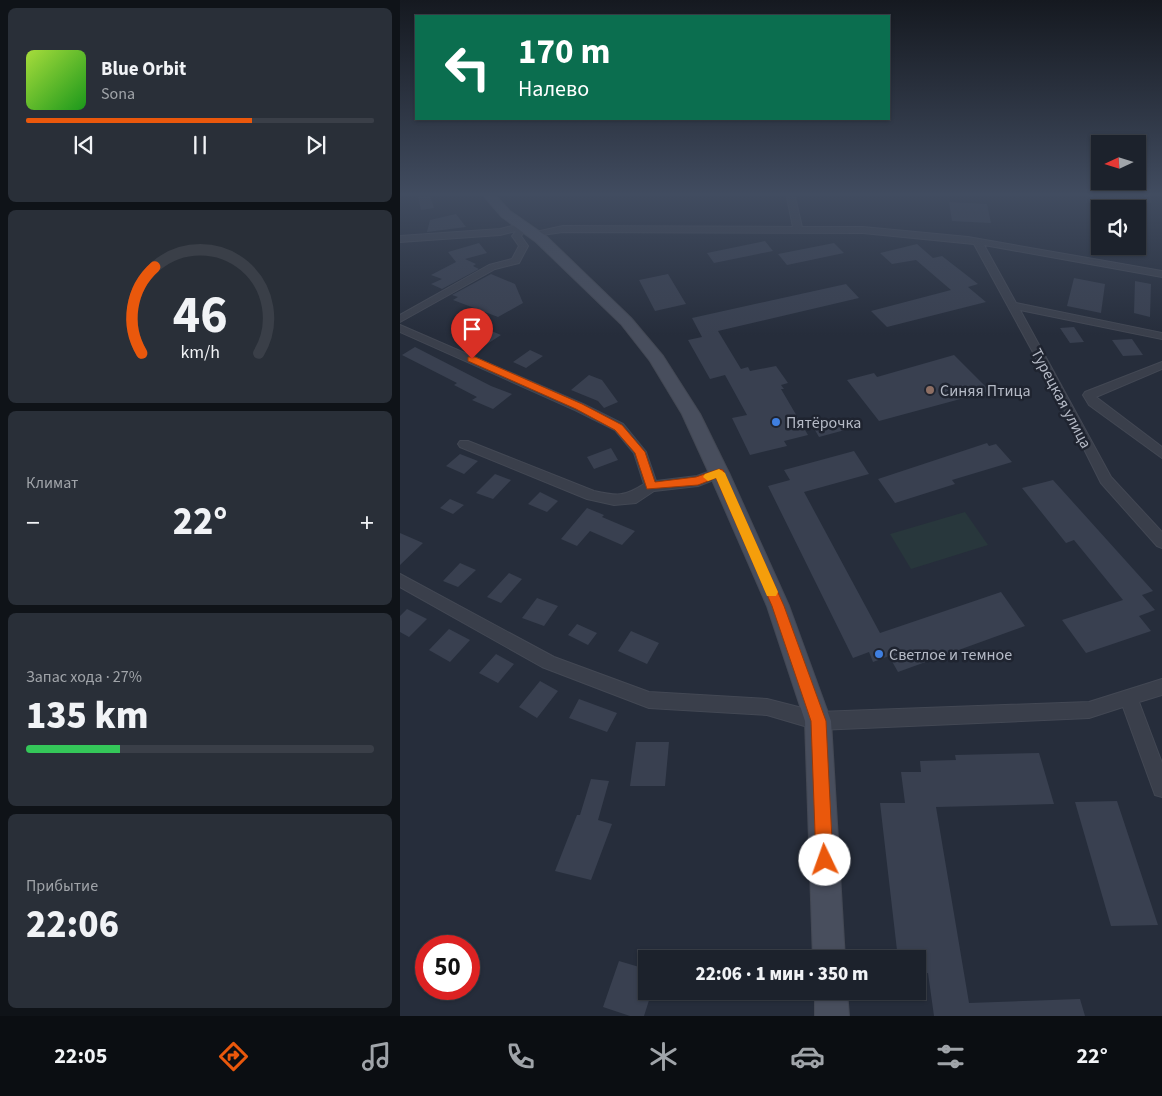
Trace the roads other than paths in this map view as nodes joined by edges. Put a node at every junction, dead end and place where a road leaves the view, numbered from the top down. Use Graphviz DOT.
graph roads {
  1 [pos="520,240"];
  2 [pos="541,240"];
  3 [pos="955,240"];
  4 [pos="978,243"];
  5 [pos="1162,274"];
  6 [pos="1011,305"];
  7 [pos="400,319"];
  8 [pos="400,328"];
  9 [pos="1162,336"];
  10 [pos="1162,365"];
  11 [pos="464,444"];
  12 [pos="1162,454"];
  13 [pos="719,473"];
  14 [pos="651,486"];
  15 [pos="1162,542"];
  16 [pos="400,580"];
  17 [pos="1162,687"];
  18 [pos="1129,699"];
  19 [pos="818,721"];
  20 [pos="1162,788"];
  21 [pos="829,950"];
  22 [pos="831,1000"];
  23 [pos="832,1016"];
  1 -- 7 [label="street"];
  2 -- 13 [label="main road"];
  3 -- 4 [label="street"];
  4 -- 5 [label="street"];
  4 -- 6 [label="street, Турецкая улица"];
  6 -- 9 [label="street"];
  6 -- 15 [label="street, Турецкая улица"];
  8 -- 14 [label="street"];
  10 -- 12 [label="street"];
  11 -- 14 [label="street"];
  13 -- 14 [label="street"];
  13 -- 19 [label="main road"];
  16 -- 19 [label="street"];
  17 -- 18 [label="street"];
  18 -- 19 [label="street"];
  18 -- 20 [label="street"];
  19 -- 21 [label="main road"];
  22 -- 23 [label="main road"];
}
